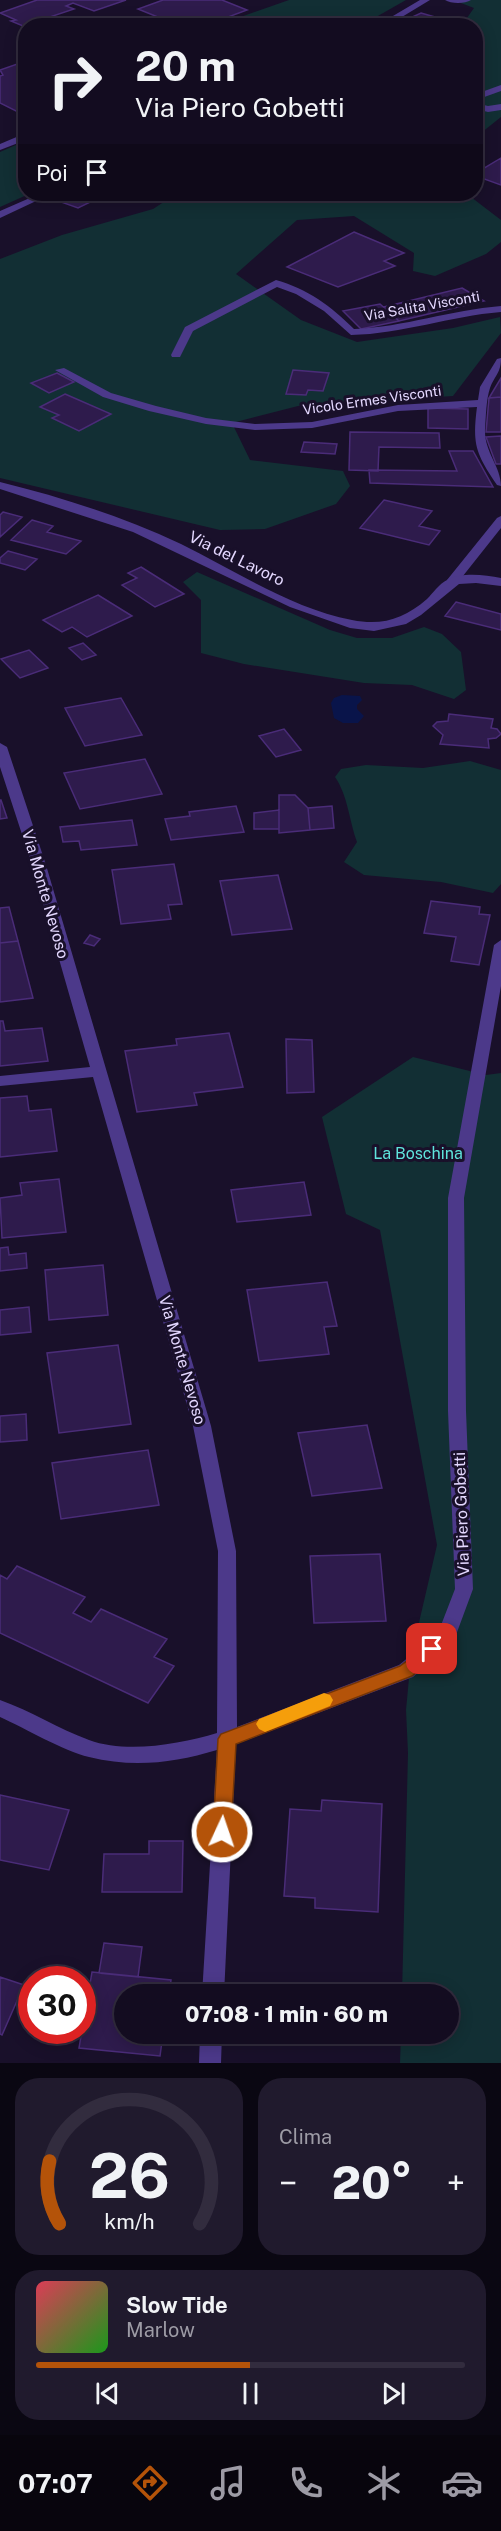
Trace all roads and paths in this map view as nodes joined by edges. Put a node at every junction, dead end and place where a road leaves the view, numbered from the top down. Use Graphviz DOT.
graph roads {
  1 [pos="426,0"];
  2 [pos="449,0"];
  3 [pos="467,0"];
  4 [pos="394,18"];
  5 [pos="501,88"];
  6 [pos="483,94"];
  7 [pos="501,107"];
  8 [pos="483,108"];
  9 [pos="18,139"];
  10 [pos="0,147"];
  11 [pos="31,201"];
  12 [pos="0,215"];
  13 [pos="501,309"];
  14 [pos="176,355"];
  15 [pos="501,361"];
  16 [pos="60,370"];
  17 [pos="483,403"];
  18 [pos="501,483"];
  19 [pos="0,485"];
  20 [pos="501,520"];
  21 [pos="501,582"];
  22 [pos="451,583"];
  23 [pos="0,747"];
  24 [pos="501,945"];
  25 [pos="99,1071"];
  26 [pos="0,1081"];
  27 [pos="0,1708"];
  28 [pos="227,1739"];
  29 [pos="214,1984"];
  30 [pos="211,2044"];
  31 [pos="210,2063"];
  1 -- 4 [label="street"];
  2 -- 3 [label="street"];
  5 -- 6 [label="street"];
  7 -- 8 [label="street"];
  9 -- 10 [label="street"];
  11 -- 12 [label="street"];
  13 -- 14 [label="street, Via Salita Visconti"];
  15 -- 17 [label="street"];
  16 -- 17 [label="street, Vicolo Ermes Visconti"];
  17 -- 18 [label="street"];
  19 -- 22 [label="street, Via del Lavoro"];
  20 -- 22 [label="street, Via del Lavoro"];
  21 -- 22 [label="street"];
  23 -- 25 [label="street, Via Monte Nevoso"];
  24 -- 28 [label="street, Via Piero Gobetti"];
  25 -- 26 [label="street"];
  25 -- 28 [label="street, Via Monte Nevoso"];
  27 -- 28 [label="street, Via Piero Gobetti"];
  28 -- 29 [label="street, Via Monte Nevoso"];
  30 -- 31 [label="street"];
}
